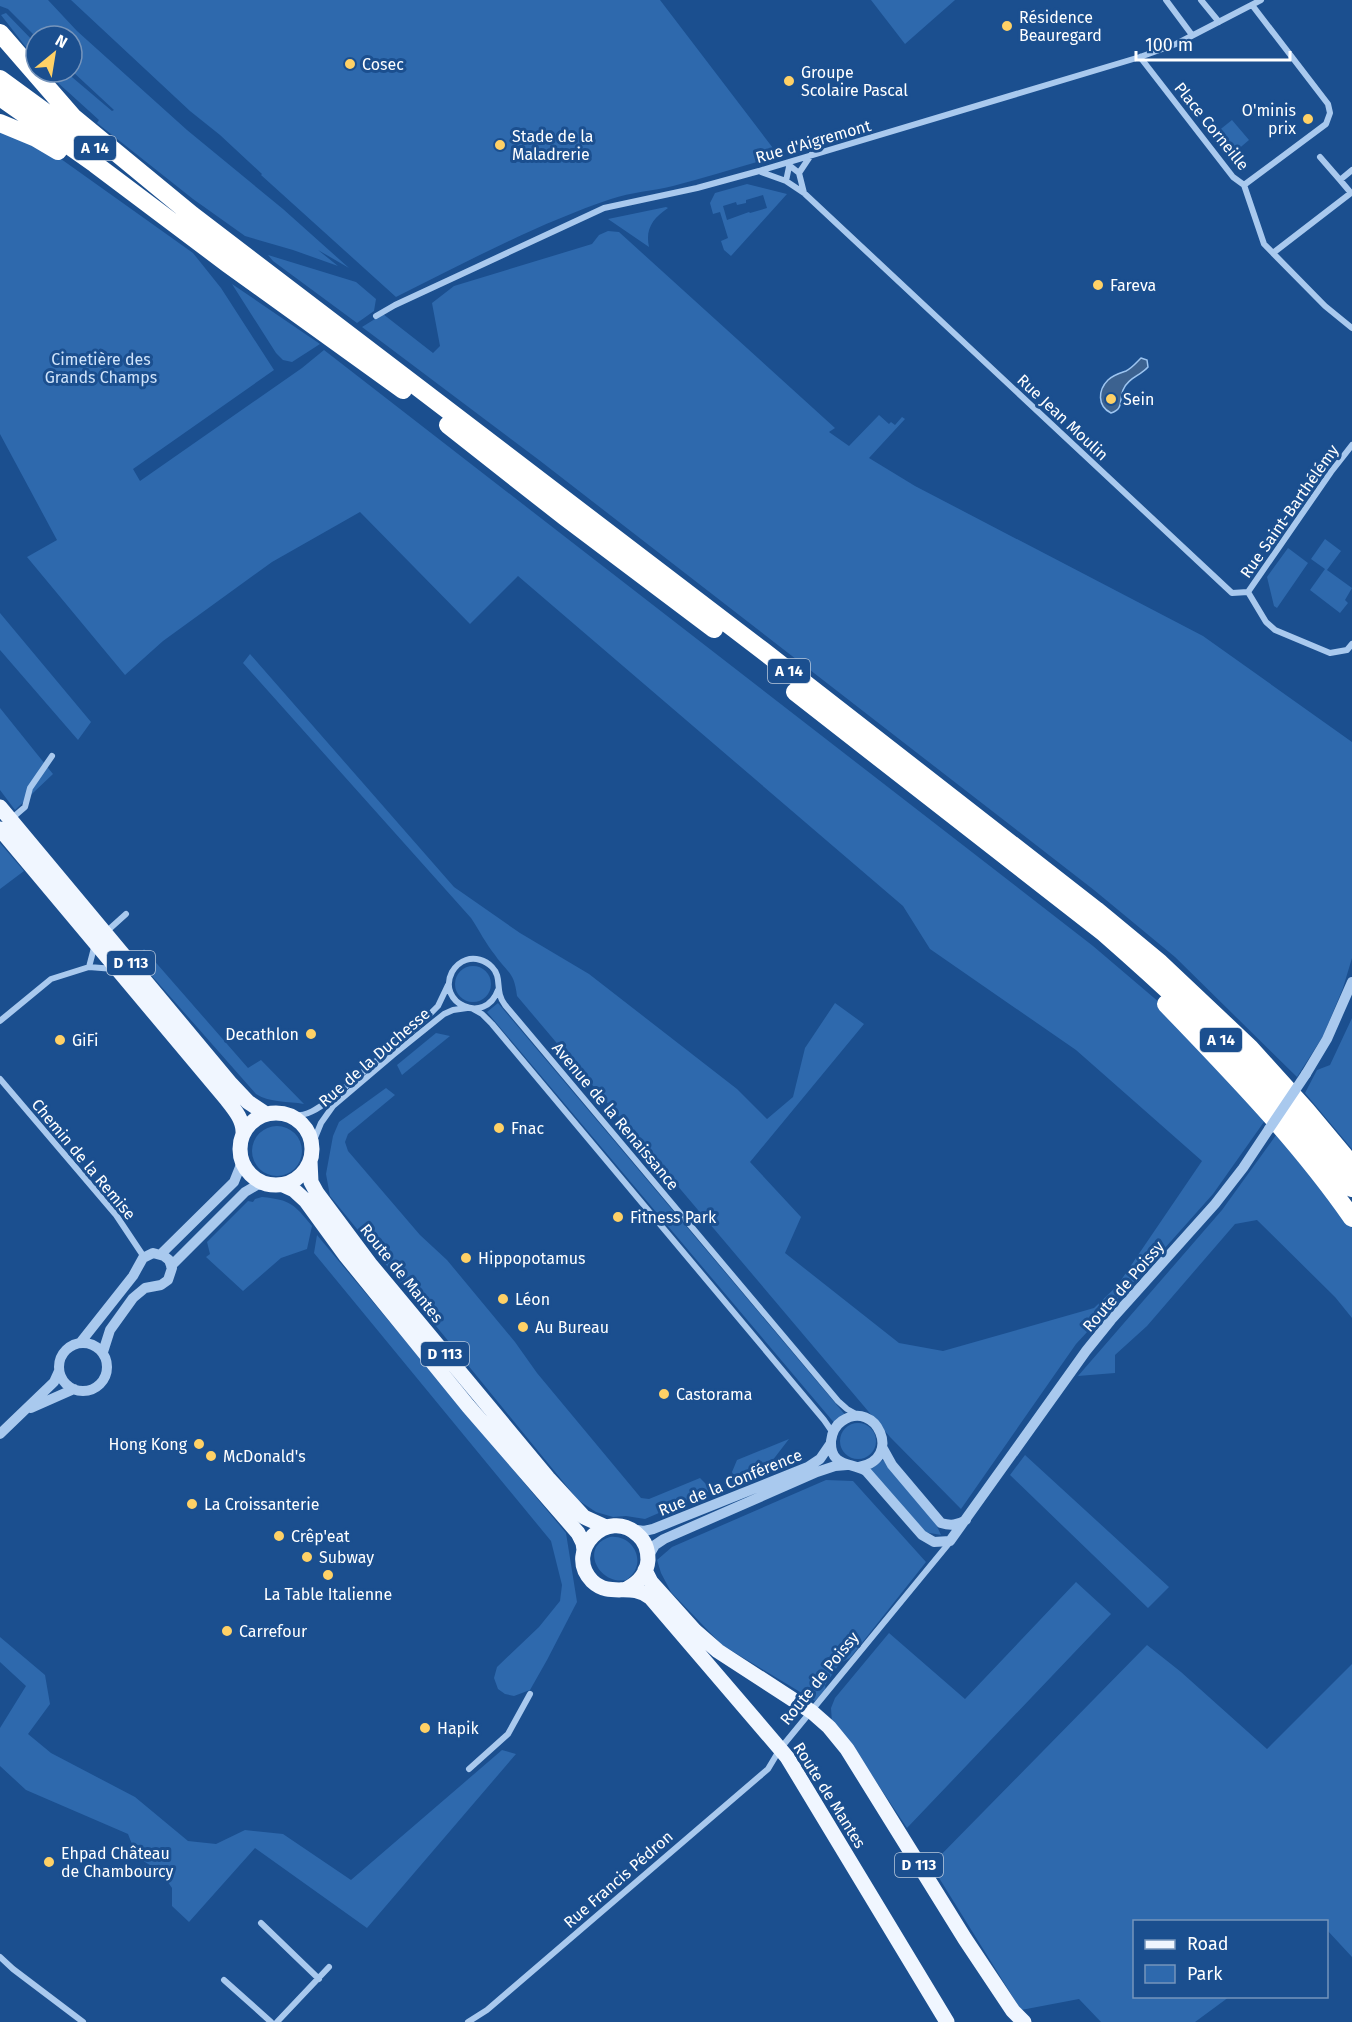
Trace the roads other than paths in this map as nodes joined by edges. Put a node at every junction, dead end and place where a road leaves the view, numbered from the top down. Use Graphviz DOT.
graph roads {
  1 [pos="1166,0"];
  2 [pos="1201,0"];
  3 [pos="1262,0"];
  4 [pos="1252,5"];
  5 [pos="1219,22"];
  6 [pos="0,33"];
  7 [pos="1192,35"];
  8 [pos="1140,57"];
  9 [pos="0,79"];
  10 [pos="0,97"];
  11 [pos="0,123"];
  12 [pos="811,155"];
  13 [pos="1320,157"];
  14 [pos="790,163"];
  15 [pos="1352,170"];
  16 [pos="759,171"];
  17 [pos="799,173"];
  18 [pos="1340,180"];
  19 [pos="786,181"];
  20 [pos="1244,185"];
  21 [pos="804,193"];
  22 [pos="187,222"];
  23 [pos="1273,253"];
  24 [pos="376,316"];
  25 [pos="1352,328"];
  26 [pos="1352,445"];
  27 [pos="1248,592"];
  28 [pos="1352,644"];
  29 [pos="52,756"];
  30 [pos="0,807"];
  31 [pos="5,824"];
  32 [pos="1072,909"];
  33 [pos="126,914"];
  34 [pos="100,937"];
  35 [pos="89,967"];
  36 [pos="118,969"];
  37 [pos="1352,982"];
  38 [pos="449,983"];
  39 [pos="498,990"];
  40 [pos="471,1009"];
  41 [pos="0,1021"];
  42 [pos="0,1079"];
  43 [pos="266,1114"];
  44 [pos="289,1115"];
  45 [pos="243,1134"];
  46 [pos="312,1145"];
  47 [pos="310,1161"];
  48 [pos="242,1162"];
  49 [pos="1352,1165"];
  50 [pos="266,1184"];
  51 [pos="283,1185"];
  52 [pos="1352,1188"];
  53 [pos="1352,1218"];
  54 [pos="160,1254"];
  55 [pos="144,1257"];
  56 [pos="171,1266"];
  57 [pos="80,1342"];
  58 [pos="103,1352"];
  59 [pos="59,1371"];
  60 [pos="74,1389"];
  61 [pos="23,1412"];
  62 [pos="861,1417"];
  63 [pos="0,1434"];
  64 [pos="832,1438"];
  65 [pos="882,1448"];
  66 [pos="847,1466"];
  67 [pos="859,1467"];
  68 [pos="966,1520"];
  69 [pos="606,1527"];
  70 [pos="629,1529"];
  71 [pos="950,1541"];
  72 [pos="584,1550"];
  73 [pos="647,1564"];
  74 [pos="628,1588"];
  75 [pos="530,1694"];
  76 [pos="812,1712"];
  77 [pos="780,1749"];
  78 [pos="469,1768"];
  79 [pos="261,1923"];
  80 [pos="0,1957"];
  81 [pos="329,1967"];
  82 [pos="319,1979"];
  83 [pos="224,1980"];
  84 [pos="73,2019"];
  85 [pos="83,2022"];
  86 [pos="272,2022"];
  87 [pos="277,2022"];
  88 [pos="468,2022"];
  89 [pos="947,2022"];
  90 [pos="1024,2022"];
  1 -- 7 [label="street"];
  2 -- 5 [label="street"];
  3 -- 4 [label="street, Rue d'Aigremont"];
  4 -- 5 [label="street, Rue d'Aigremont"];
  4 -- 20 [label="street, Place Corneille"];
  5 -- 7 [label="street, Rue d'Aigremont"];
  6 -- 22 [label="highway"];
  7 -- 8 [label="street, Rue d'Aigremont"];
  8 -- 12 [label="street, Rue d'Aigremont"];
  8 -- 20 [label="street, Place Corneille"];
  9 -- 22 [label="highway, A 14"];
  10 -- 22 [label="highway, A 14"];
  11 -- 22 [label="highway"];
  12 -- 14 [label="street, Rue d'Aigremont"];
  12 -- 17 [label="street"];
  13 -- 18 [label="street"];
  14 -- 16 [label="street, Rue d'Aigremont"];
  14 -- 17 [label="street"];
  14 -- 19 [label="street"];
  15 -- 18 [label="street"];
  16 -- 19 [label="street, Rue Jean Moulin"];
  16 -- 24 [label="street, Rue d'Aigremont"];
  17 -- 21 [label="street"];
  18 -- 23 [label="street"];
  19 -- 21 [label="street, Rue Jean Moulin"];
  20 -- 23 [label="street"];
  21 -- 27 [label="street, Rue Jean Moulin"];
  22 -- 32 [label="highway, A 14"];
  22 -- 49 [label="highway, A 14"];
  23 -- 25 [label="street"];
  26 -- 27 [label="street, Rue Saint-Barthélémy"];
  27 -- 28 [label="street"];
  29 -- 31 [label="street"];
  30 -- 31 [label="main road, D 113"];
  31 -- 34 [label="main road, D 113"];
  31 -- 34 [label="main road, D 113"];
  32 -- 52 [label="highway, A 14"];
  32 -- 53 [label="highway"];
  33 -- 34 [label="street"];
  34 -- 35 [label="street"];
  34 -- 36 [label="main road, D 113"];
  34 -- 43 [label="main road, D 113"];
  35 -- 36 [label="street"];
  35 -- 41 [label="street"];
  36 -- 45 [label="main road, D 113"];
  37 -- 68 [label="street, Route de Poissy, bridge"];
  38 -- 39 [label="street"];
  38 -- 40 [label="street"];
  38 -- 44 [label="street, Rue de la Duchesse"];
  39 -- 40 [label="street"];
  39 -- 62 [label="street, Avenue de la Renaissance"];
  40 -- 46 [label="street, Rue de la Duchesse"];
  40 -- 64 [label="street"];
  42 -- 55 [label="street, Chemin de la Remise"];
  43 -- 44 [label="main road"];
  43 -- 45 [label="main road"];
  44 -- 46 [label="main road"];
  45 -- 48 [label="main road"];
  46 -- 47 [label="main road"];
  47 -- 51 [label="main road"];
  47 -- 69 [label="main road, Route de Mantes / D 113"];
  48 -- 50 [label="main road"];
  48 -- 54 [label="street"];
  50 -- 51 [label="main road"];
  50 -- 56 [label="street"];
  51 -- 72 [label="main road, Route de Mantes / D 113"];
  54 -- 55 [label="street"];
  54 -- 56 [label="street"];
  55 -- 57 [label="street"];
  56 -- 58 [label="street"];
  57 -- 58 [label="street"];
  57 -- 59 [label="street"];
  58 -- 60 [label="street"];
  59 -- 60 [label="street"];
  59 -- 61 [label="street"];
  60 -- 61 [label="street"];
  61 -- 63 [label="street"];
  62 -- 64 [label="street"];
  62 -- 65 [label="street"];
  64 -- 66 [label="street"];
  64 -- 70 [label="street, Rue de la Conférence"];
  65 -- 67 [label="street"];
  65 -- 68 [label="street"];
  66 -- 67 [label="street"];
  66 -- 73 [label="street, Rue de la Conférence"];
  67 -- 71 [label="street"];
  68 -- 71 [label="street, Route de Poissy"];
  69 -- 70 [label="main road"];
  69 -- 72 [label="main road"];
  70 -- 73 [label="main road"];
  71 -- 76 [label="street, Route de Poissy"];
  72 -- 74 [label="main road"];
  73 -- 74 [label="main road"];
  73 -- 76 [label="main road, D 113"];
  74 -- 77 [label="main road, Route de Mantes"];
  75 -- 78 [label="street"];
  76 -- 77 [label="street, Route de Poissy"];
  76 -- 90 [label="main road, D 113"];
  77 -- 88 [label="street, Rue Francis Pédron"];
  77 -- 89 [label="main road, Route de Mantes"];
  79 -- 82 [label="street"];
  80 -- 84 [label="street"];
  81 -- 82 [label="street"];
  82 -- 87 [label="street"];
  83 -- 86 [label="street"];
  84 -- 85 [label="street"];
}
